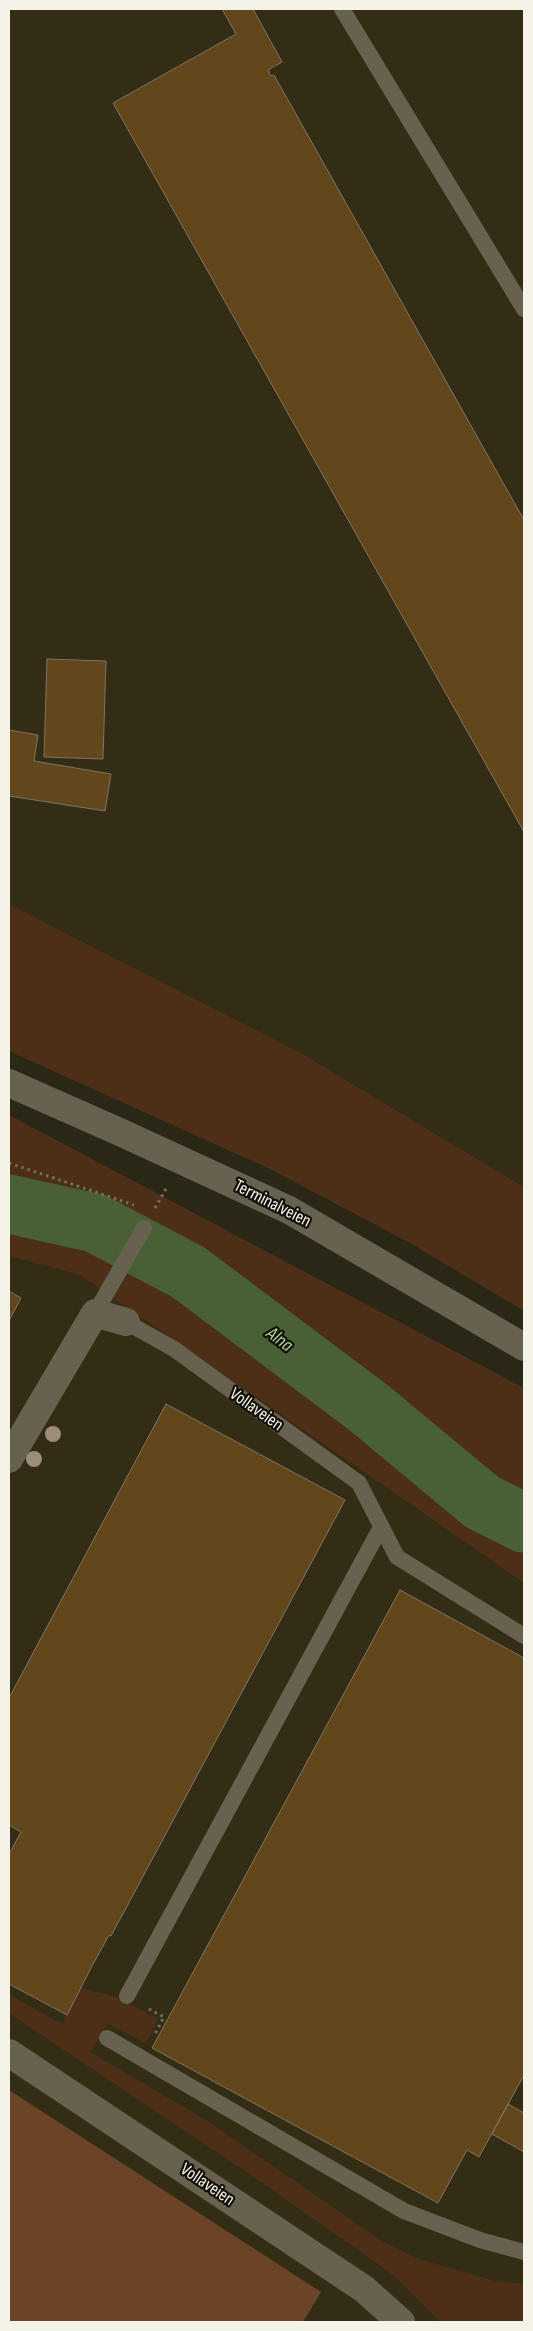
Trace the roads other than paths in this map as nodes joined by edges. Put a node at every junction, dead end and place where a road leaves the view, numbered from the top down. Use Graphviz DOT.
graph roads {
  1 [pos="342,9"];
  2 [pos="524,309"];
  3 [pos="9,1083"];
  4 [pos="144,1228"];
  5 [pos="95,1313"];
  6 [pos="126,1322"];
  7 [pos="524,1347"];
  8 [pos="9,1459"];
  9 [pos="381,1526"];
  10 [pos="524,1636"];
  11 [pos="127,1996"];
  12 [pos="107,2038"];
  13 [pos="9,2053"];
  14 [pos="524,2252"];
  15 [pos="401,2322"];
  1 -- 2 [label="lane"];
  3 -- 7 [label="street, Terminalveien"];
  4 -- 5 [label="lane"];
  5 -- 6 [label="street, Vollaveien"];
  5 -- 8 [label="street"];
  6 -- 9 [label="lane, Vollaveien"];
  9 -- 10 [label="lane, Vollaveien"];
  9 -- 11 [label="lane"];
  12 -- 14 [label="lane"];
  13 -- 15 [label="street, Vollaveien"];
}
